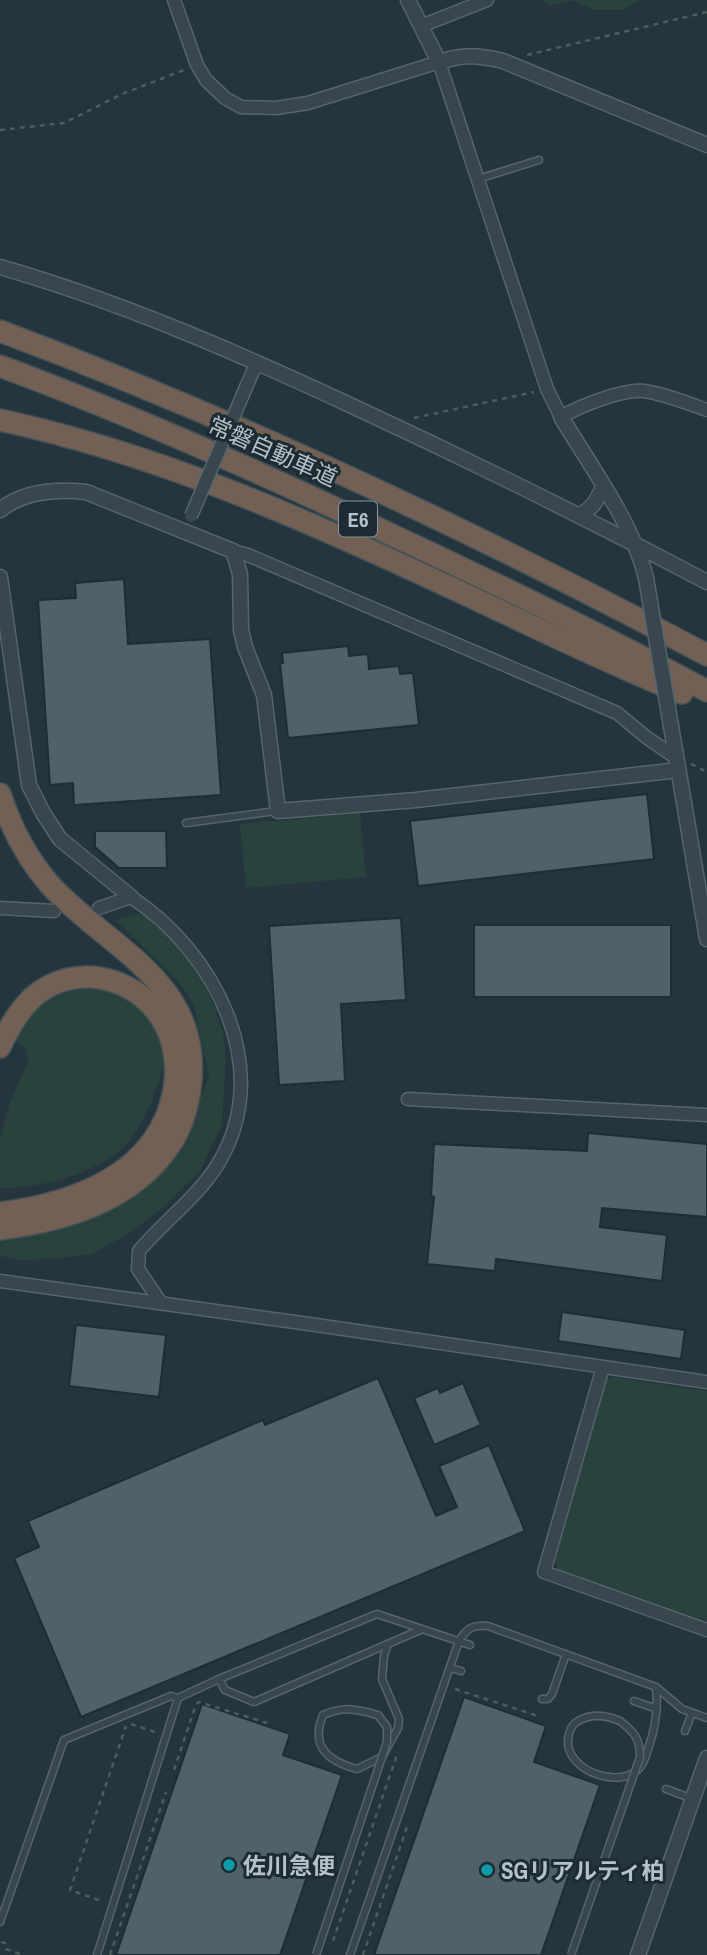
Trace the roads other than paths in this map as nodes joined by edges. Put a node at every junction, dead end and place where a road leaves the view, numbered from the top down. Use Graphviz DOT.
graph roads {
  1 [pos="174,0"];
  2 [pos="408,0"];
  3 [pos="487,0"];
  4 [pos="421,26"];
  5 [pos="439,62"];
  6 [pos="707,145"];
  7 [pos="539,160"];
  8 [pos="478,179"];
  9 [pos="0,267"];
  10 [pos="0,331"];
  11 [pos="257,362"];
  12 [pos="0,366"];
  13 [pos="707,410"];
  14 [pos="561,417"];
  15 [pos="0,420"];
  16 [pos="603,487"];
  17 [pos="0,510"];
  18 [pos="579,515"];
  19 [pos="188,523"];
  20 [pos="633,542"];
  21 [pos="233,551"];
  22 [pos="0,577"];
  23 [pos="707,582"];
  24 [pos="707,655"];
  25 [pos="707,691"];
  26 [pos="707,702"];
  27 [pos="680,763"];
  28 [pos="0,794"];
  29 [pos="278,811"];
  30 [pos="186,823"];
  31 [pos="702,882"];
  32 [pos="131,897"];
  33 [pos="0,908"];
  34 [pos="99,908"];
  35 [pos="54,911"];
  36 [pos="707,939"];
  37 [pos="3,1042"];
  38 [pos="408,1099"];
  39 [pos="707,1115"];
  40 [pos="0,1213"];
  41 [pos="0,1229"];
  42 [pos="0,1281"];
  43 [pos="161,1303"];
  44 [pos="603,1367"];
  45 [pos="707,1382"];
  46 [pos="420,1630"];
  47 [pos="707,1630"];
  48 [pos="459,1641"];
  49 [pos="388,1644"];
  50 [pos="470,1646"];
  51 [pos="566,1654"];
  52 [pos="450,1668"];
  53 [pos="461,1671"];
  54 [pos="219,1679"];
  55 [pos="656,1687"];
  56 [pos="178,1698"];
  57 [pos="542,1699"];
  58 [pos="634,1701"];
  59 [pos="657,1709"];
  60 [pos="692,1713"];
  61 [pos="707,1718"];
  62 [pos="685,1731"];
  63 [pos="707,1758"];
  64 [pos="666,1789"];
  65 [pos="694,1800"];
  66 [pos="0,1922"];
  67 [pos="97,1955"];
  68 [pos="316,1955"];
  69 [pos="350,1955"];
  70 [pos="571,1955"];
  71 [pos="638,1955"];
  1 -- 5 [label="street"];
  2 -- 4 [label="street"];
  3 -- 4 [label="street"];
  4 -- 5 [label="street"];
  5 -- 6 [label="street"];
  5 -- 8 [label="street"];
  7 -- 8 [label="lane"];
  8 -- 14 [label="street"];
  9 -- 11 [label="street"];
  10 -- 24 [label="highway, 常磐自動車道 / E6"];
  11 -- 18 [label="street"];
  11 -- 19 [label="street, bridge"];
  12 -- 25 [label="highway, 常磐自動車道 / E6"];
  13 -- 14 [label="street"];
  14 -- 16 [label="street"];
  15 -- 26 [label="highway"];
  16 -- 18 [label="street"];
  16 -- 20 [label="street"];
  17 -- 19 [label="street"];
  18 -- 20 [label="street"];
  19 -- 21 [label="street"];
  20 -- 23 [label="street"];
  20 -- 27 [label="street, bridge"];
  21 -- 27 [label="street"];
  21 -- 29 [label="street"];
  22 -- 32 [label="street"];
  27 -- 29 [label="street"];
  27 -- 31 [label="street"];
  28 -- 41 [label="highway"];
  29 -- 30 [label="lane"];
  31 -- 36 [label="street"];
  32 -- 34 [label="street"];
  32 -- 43 [label="street"];
  33 -- 35 [label="street"];
  37 -- 40 [label="highway"];
  38 -- 39 [label="street"];
  42 -- 43 [label="street"];
  43 -- 44 [label="street"];
  44 -- 45 [label="street"];
  44 -- 47 [label="street"];
  46 -- 48 [label="lane"];
  46 -- 49 [label="lane"];
  46 -- 54 [label="lane"];
  48 -- 50 [label="lane"];
  48 -- 51 [label="lane"];
  48 -- 52 [label="lane"];
  49 -- 54 [label="lane"];
  49 -- 68 [label="lane, bridge"];
  51 -- 55 [label="lane"];
  51 -- 57 [label="lane"];
  52 -- 53 [label="lane"];
  52 -- 69 [label="lane"];
  54 -- 56 [label="lane"];
  55 -- 59 [label="lane"];
  55 -- 60 [label="lane"];
  56 -- 66 [label="lane"];
  56 -- 67 [label="lane"];
  58 -- 59 [label="lane"];
  59 -- 70 [label="lane, bridge"];
  60 -- 61 [label="lane"];
  60 -- 62 [label="lane"];
  63 -- 65 [label="street"];
  64 -- 65 [label="lane"];
  65 -- 71 [label="street"];
}
